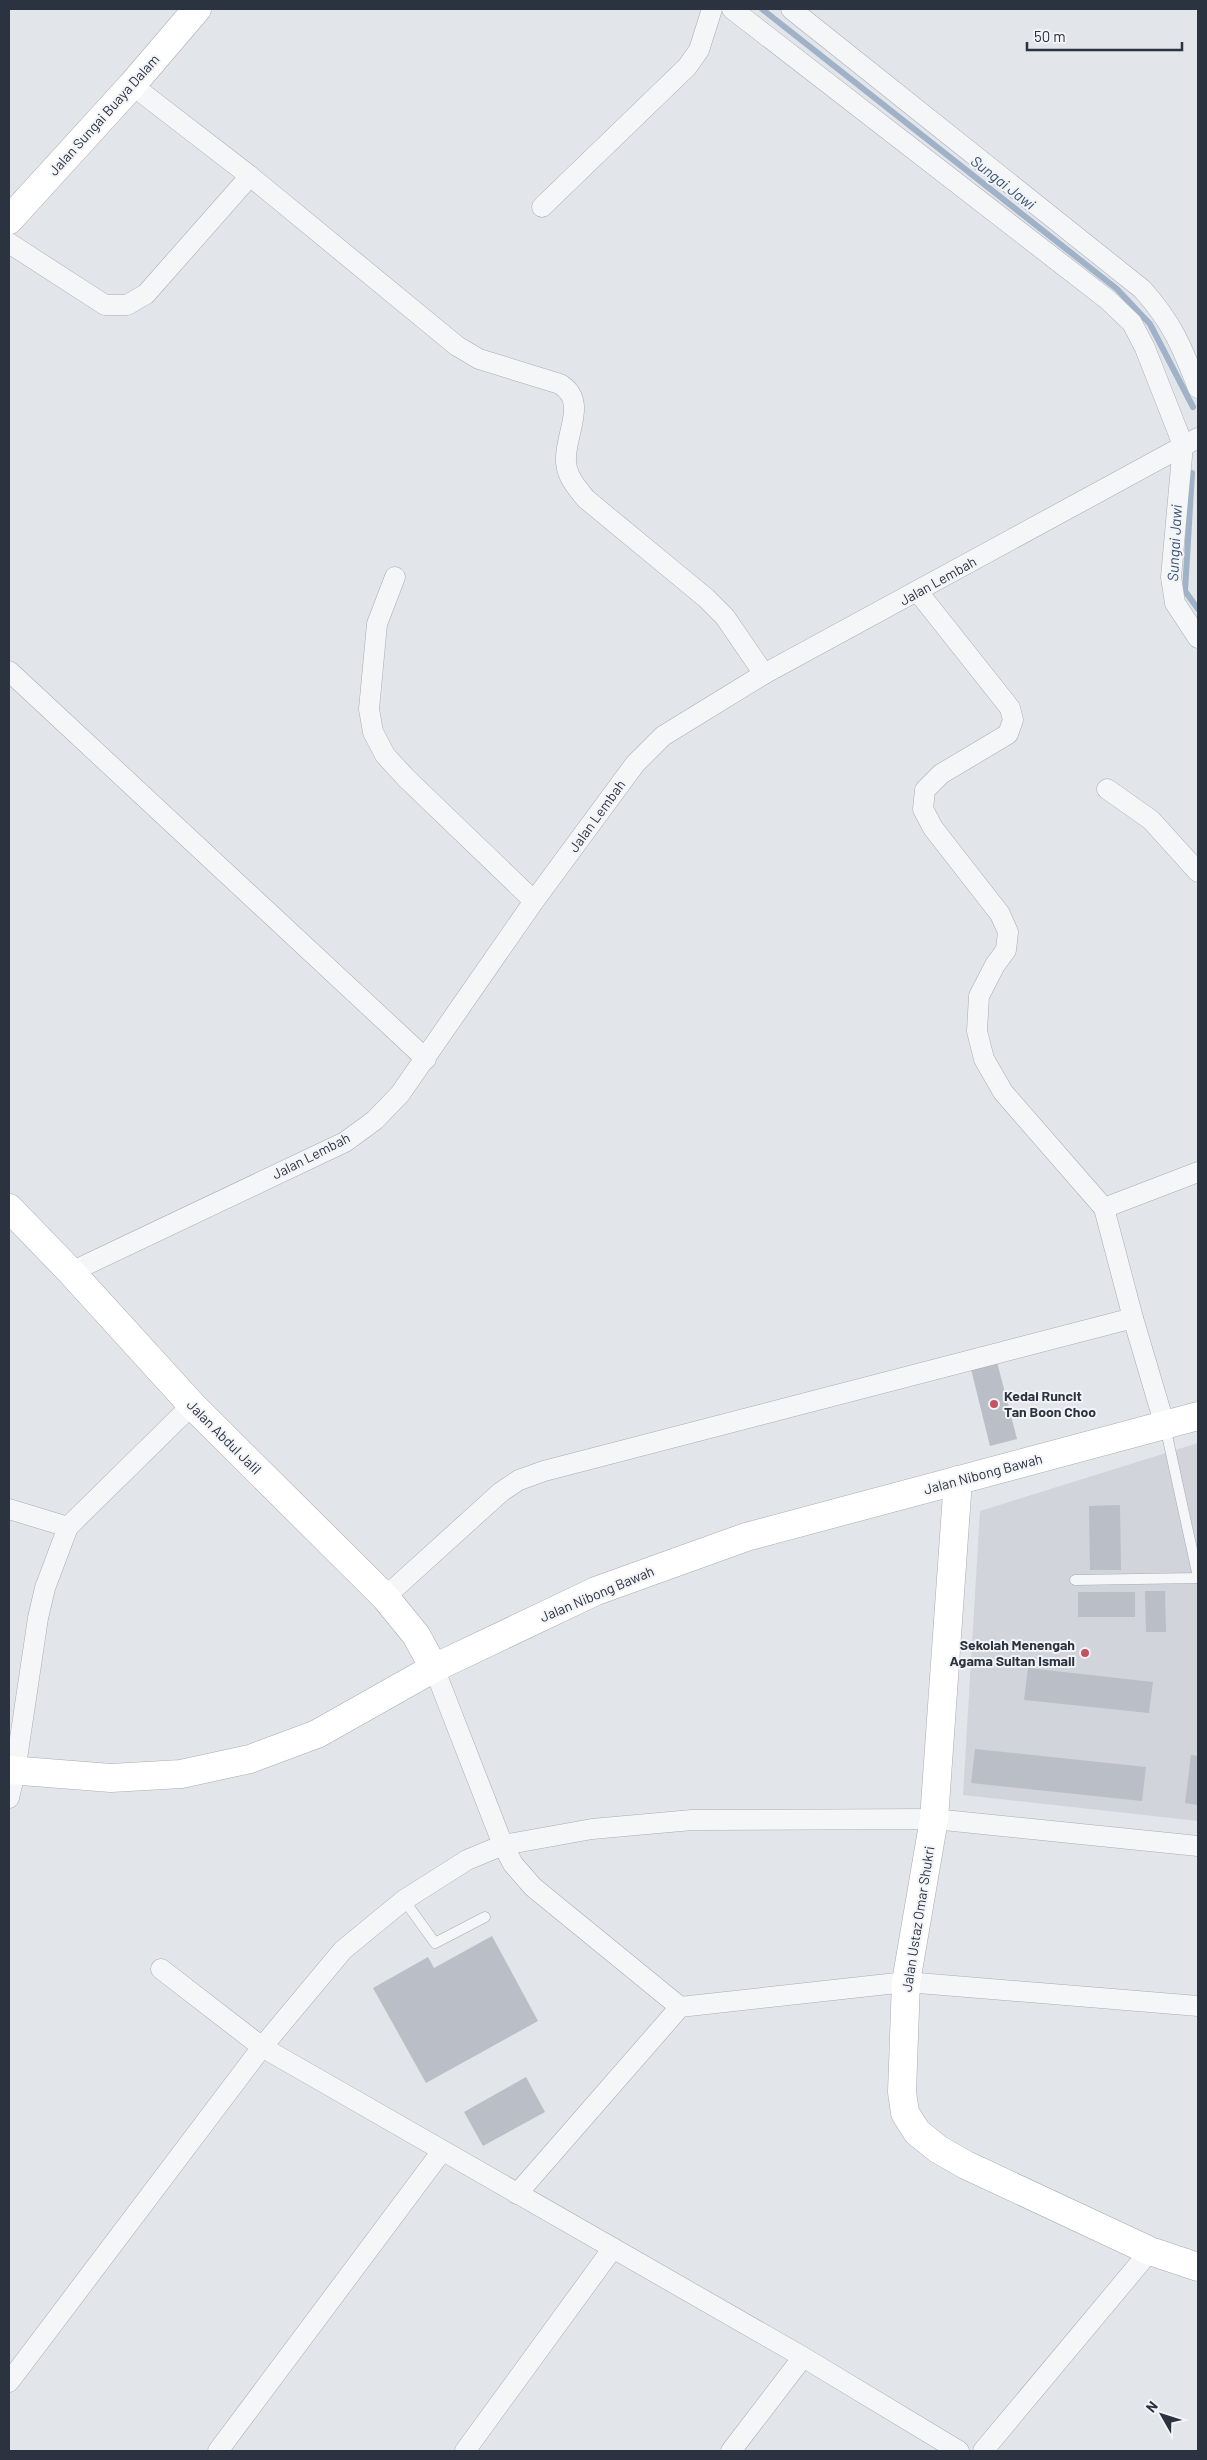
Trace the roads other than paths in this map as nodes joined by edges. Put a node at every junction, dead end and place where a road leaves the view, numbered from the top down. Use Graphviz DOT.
graph roads {
  1 [pos="197,9"];
  2 [pos="712,9"];
  3 [pos="732,9"];
  4 [pos="791,9"];
  5 [pos="132,86"];
  6 [pos="250,176"];
  7 [pos="542,207"];
  8 [pos="9,220"];
  9 [pos="9,243"];
  10 [pos="1198,388"];
  11 [pos="1191,441"];
  12 [pos="395,577"];
  13 [pos="918,592"];
  14 [pos="1198,638"];
  15 [pos="9,671"];
  16 [pos="764,674"];
  17 [pos="1107,789"];
  18 [pos="1198,872"];
  19 [pos="534,901"];
  20 [pos="426,1058"];
  21 [pos="1198,1172"];
  22 [pos="9,1208"];
  23 [pos="1104,1208"];
  24 [pos="71,1272"];
  25 [pos="1133,1318"];
  26 [pos="192,1405"];
  27 [pos="1198,1416"];
  28 [pos="1166,1426"];
  29 [pos="958,1480"];
  30 [pos="9,1509"];
  31 [pos="68,1527"];
  32 [pos="1198,1577"];
  33 [pos="1074,1580"];
  34 [pos="385,1597"];
  35 [pos="434,1668"];
  36 [pos="11,1780"];
  37 [pos="934,1819"];
  38 [pos="503,1844"];
  39 [pos="1198,1846"];
  40 [pos="404,1900"];
  41 [pos="485,1917"];
  42 [pos="161,1968"];
  43 [pos="906,1982"];
  44 [pos="1198,2006"];
  45 [pos="680,2007"];
  46 [pos="262,2047"];
  47 [pos="442,2151"];
  48 [pos="517,2194"];
  49 [pos="613,2248"];
  50 [pos="1150,2251"];
  51 [pos="1198,2267"];
  52 [pos="802,2357"];
  53 [pos="9,2382"];
  54 [pos="218,2451"];
  55 [pos="464,2451"];
  56 [pos="731,2451"];
  57 [pos="959,2451"];
  58 [pos="983,2451"];
  1 -- 5 [label="street, Jalan Sungai Buaya Dalam"];
  2 -- 7 [label="street"];
  3 -- 11 [label="street"];
  4 -- 10 [label="street"];
  5 -- 6 [label="street"];
  5 -- 8 [label="street, Jalan Sungai Buaya Dalam"];
  6 -- 9 [label="street"];
  6 -- 16 [label="street"];
  11 -- 13 [label="street, Jalan Lembah"];
  11 -- 14 [label="street"];
  12 -- 19 [label="street"];
  13 -- 16 [label="street, Jalan Lembah"];
  13 -- 23 [label="street"];
  15 -- 20 [label="street"];
  16 -- 19 [label="street, Jalan Lembah"];
  17 -- 18 [label="street"];
  19 -- 20 [label="street, Jalan Lembah"];
  20 -- 24 [label="street, Jalan Lembah"];
  21 -- 23 [label="street"];
  22 -- 24 [label="street, Jalan Abdul Jalil"];
  23 -- 25 [label="street"];
  24 -- 26 [label="street, Jalan Abdul Jalil"];
  25 -- 28 [label="street"];
  25 -- 34 [label="street"];
  26 -- 31 [label="street"];
  26 -- 34 [label="street, Jalan Abdul Jalil"];
  27 -- 28 [label="street, Jalan Nibong Bawah"];
  28 -- 29 [label="street, Jalan Nibong Bawah"];
  28 -- 32 [label="lane"];
  29 -- 35 [label="street, Jalan Nibong Bawah"];
  29 -- 37 [label="street, Jalan Ustaz Omar Shukri"];
  30 -- 31 [label="street"];
  31 -- 36 [label="street"];
  32 -- 33 [label="lane"];
  34 -- 35 [label="street, Jalan Abdul Jalil"];
  35 -- 36 [label="street, Jalan Nibong Bawah"];
  35 -- 38 [label="street"];
  37 -- 38 [label="street"];
  37 -- 39 [label="street"];
  37 -- 43 [label="street, Jalan Ustaz Omar Shukri"];
  38 -- 40 [label="street"];
  38 -- 45 [label="street"];
  40 -- 41 [label="lane"];
  40 -- 46 [label="street"];
  42 -- 46 [label="street"];
  43 -- 44 [label="street"];
  43 -- 45 [label="street"];
  43 -- 50 [label="street, Jalan Ustaz Omar Shukri"];
  45 -- 48 [label="street"];
  46 -- 47 [label="street"];
  46 -- 53 [label="street"];
  47 -- 48 [label="street"];
  47 -- 54 [label="street"];
  48 -- 49 [label="street"];
  49 -- 52 [label="street"];
  49 -- 55 [label="street"];
  50 -- 51 [label="street, Jalan Ustaz Omar Shukri"];
  50 -- 58 [label="street"];
  52 -- 56 [label="street"];
  52 -- 57 [label="street"];
}
